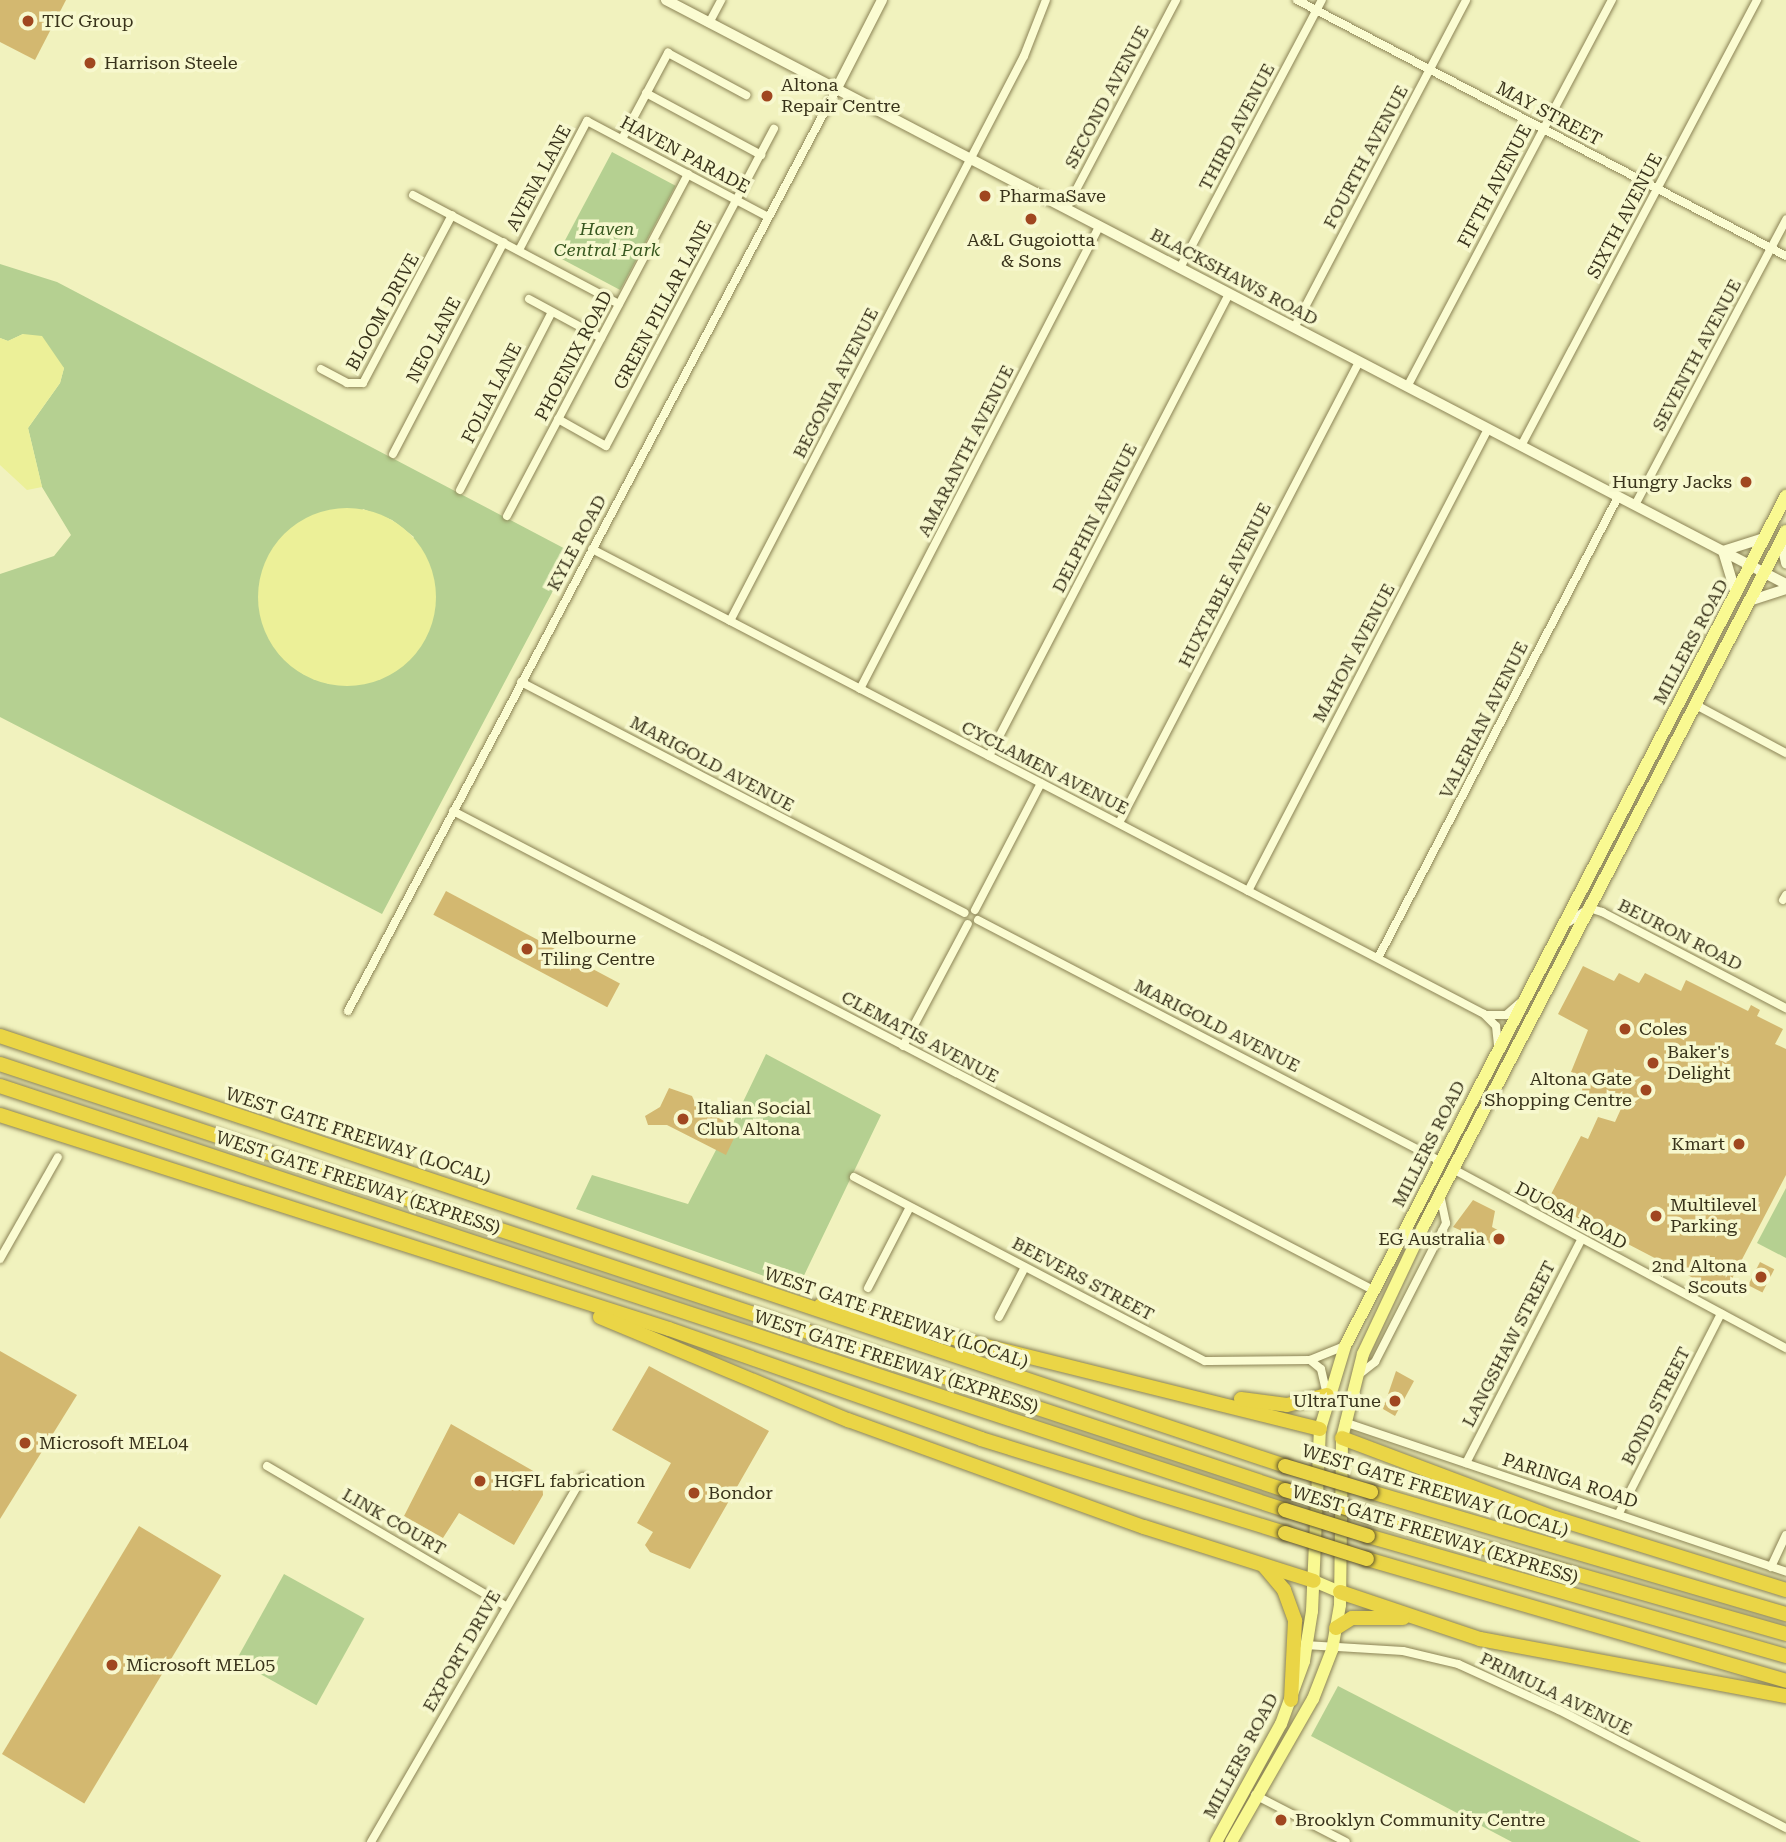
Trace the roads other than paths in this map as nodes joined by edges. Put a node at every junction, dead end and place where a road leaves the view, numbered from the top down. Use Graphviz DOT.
graph roads {
  1 [pos="666,0"];
  2 [pos="721,0"];
  3 [pos="882,0"];
  4 [pos="1046,0"];
  5 [pos="1176,0"];
  6 [pos="1297,0"];
  7 [pos="1322,0"];
  8 [pos="1466,0"];
  9 [pos="1612,0"];
  10 [pos="1757,0"];
  11 [pos="1316,10"];
  12 [pos="709,23"];
  13 [pos="1430,70"];
  14 [pos="836,89"];
  15 [pos="646,93"];
  16 [pos="746,95"];
  17 [pos="587,121"];
  18 [pos="1544,129"];
  19 [pos="774,130"];
  20 [pos="622,139"];
  21 [pos="761,155"];
  22 [pos="970,159"];
  23 [pos="688,174"];
  24 [pos="1658,188"];
  25 [pos="413,195"];
  26 [pos="737,200"];
  27 [pos="1066,209"];
  28 [pos="453,215"];
  29 [pos="768,217"];
  30 [pos="1786,220"];
  31 [pos="1099,227"];
  32 [pos="504,242"];
  33 [pos="1771,248"];
  34 [pos="519,250"];
  35 [pos="1786,256"];
  36 [pos="1180,268"];
  37 [pos="1229,294"];
  38 [pos="529,299"];
  39 [pos="619,304"];
  40 [pos="552,312"];
  41 [pos="1293,328"];
  42 [pos="601,338"];
  43 [pos="1359,362"];
  44 [pos="321,369"];
  45 [pos="1407,387"];
  46 [pos="558,419"];
  47 [pos="1488,429"];
  48 [pos="1521,446"];
  49 [pos="393,454"];
  50 [pos="460,490"];
  51 [pos="1786,496"];
  52 [pos="1618,497"];
  53 [pos="1635,506"];
  54 [pos="507,516"];
  55 [pos="1783,536"];
  56 [pos="1765,538"];
  57 [pos="592,550"];
  58 [pos="1723,551"];
  59 [pos="1786,563"];
  60 [pos="1750,565"];
  61 [pos="1764,572"];
  62 [pos="1786,586"];
  63 [pos="1736,594"];
  64 [pos="1749,601"];
  65 [pos="730,621"];
  66 [pos="521,682"];
  67 [pos="860,689"];
  68 [pos="1696,705"];
  69 [pos="1786,753"];
  70 [pos="989,756"];
  71 [pos="1041,783"];
  72 [pos="453,811"];
  73 [pos="1119,823"];
  74 [pos="1248,891"];
  75 [pos="1589,908"];
  76 [pos="975,910"];
  77 [pos="964,913"];
  78 [pos="978,920"];
  79 [pos="968,924"];
  80 [pos="1562,929"];
  81 [pos="1378,958"];
  82 [pos="1524,999"];
  83 [pos="1786,1008"];
  84 [pos="348,1011"];
  85 [pos="1484,1014"];
  86 [pos="0,1036"];
  87 [pos="903,1046"];
  88 [pos="1498,1049"];
  89 [pos="0,1064"];
  90 [pos="0,1086"];
  91 [pos="0,1115"];
  92 [pos="58,1157"];
  93 [pos="1440,1161"];
  94 [pos="1453,1169"];
  95 [pos="853,1177"];
  96 [pos="1440,1195"];
  97 [pos="911,1207"];
  98 [pos="1581,1240"];
  99 [pos="0,1259"];
  100 [pos="1025,1267"];
  101 [pos="488,1273"];
  102 [pos="741,1286"];
  103 [pos="868,1289"];
  104 [pos="1373,1290"];
  105 [pos="1721,1314"];
  106 [pos="999,1317"];
  107 [pos="1345,1346"];
  108 [pos="1786,1348"];
  109 [pos="1310,1360"];
  110 [pos="1112,1374"];
  111 [pos="1355,1377"];
  112 [pos="1327,1395"];
  113 [pos="1344,1422"];
  114 [pos="1320,1429"];
  115 [pos="1342,1438"];
  116 [pos="1466,1463"];
  117 [pos="267,1466"];
  118 [pos="583,1477"];
  119 [pos="1619,1513"];
  120 [pos="1786,1535"];
  121 [pos="1258,1561"];
  122 [pos="1771,1567"];
  123 [pos="1786,1572"];
  124 [pos="1314,1581"];
  125 [pos="1786,1590"];
  126 [pos="1340,1592"];
  127 [pos="506,1606"];
  128 [pos="1786,1614"];
  129 [pos="1415,1618"];
  130 [pos="1336,1628"];
  131 [pos="1786,1634"];
  132 [pos="1302,1644"];
  133 [pos="1332,1650"];
  134 [pos="1786,1656"];
  135 [pos="1786,1681"];
  136 [pos="1786,1696"];
  137 [pos="1291,1700"];
  138 [pos="1251,1793"];
  139 [pos="1786,1828"];
  140 [pos="371,1842"];
  141 [pos="1216,1842"];
  142 [pos="1231,1842"];
  143 [pos="1346,1842"];
  1 -- 12 [label="main road, BLACKSHAWS ROAD"];
  2 -- 12 [label="street"];
  3 -- 14 [label="street"];
  4 -- 22 [label="street, BEGONIA AVENUE"];
  5 -- 27 [label="street, SECOND AVENUE"];
  6 -- 11 [label="street, MAY STREET"];
  7 -- 11 [label="street, THIRD AVENUE"];
  8 -- 13 [label="street, FOURTH AVENUE"];
  9 -- 18 [label="street, FIFTH AVENUE"];
  10 -- 24 [label="street, SIXTH AVENUE"];
  11 -- 13 [label="street, MAY STREET"];
  11 -- 36 [label="street, THIRD AVENUE"];
  12 -- 14 [label="main road, BLACKSHAWS ROAD"];
  13 -- 18 [label="street, MAY STREET"];
  13 -- 41 [label="street, FOURTH AVENUE"];
  14 -- 22 [label="main road, BLACKSHAWS ROAD"];
  14 -- 29 [label="street, KYLE ROAD"];
  15 -- 16 [label="street"];
  15 -- 20 [label="street"];
  15 -- 21 [label="street"];
  17 -- 20 [label="street, HAVEN PARADE"];
  17 -- 34 [label="street, AVENA LANE"];
  18 -- 24 [label="street, MAY STREET"];
  18 -- 45 [label="street, FIFTH AVENUE"];
  19 -- 21 [label="street, GREEN PILLAR LANE"];
  20 -- 23 [label="street, HAVEN PARADE"];
  21 -- 26 [label="street, GREEN PILLAR LANE"];
  22 -- 27 [label="main road, BLACKSHAWS ROAD"];
  22 -- 65 [label="street, BEGONIA AVENUE"];
  23 -- 26 [label="street, HAVEN PARADE"];
  23 -- 39 [label="street, PHOENIX ROAD"];
  24 -- 33 [label="street, MAY STREET"];
  24 -- 48 [label="street, SIXTH AVENUE"];
  25 -- 28 [label="street"];
  26 -- 29 [label="street, HAVEN PARADE"];
  26 -- 46 [label="street, GREEN PILLAR LANE"];
  27 -- 31 [label="main road, BLACKSHAWS ROAD"];
  28 -- 32 [label="street"];
  28 -- 44 [label="street, BLOOM DRIVE"];
  29 -- 57 [label="street, KYLE ROAD"];
  30 -- 33 [label="street, SEVENTH AVENUE"];
  31 -- 36 [label="main road, BLACKSHAWS ROAD"];
  31 -- 67 [label="street, AMARANTH AVENUE"];
  32 -- 34 [label="street"];
  32 -- 49 [label="street, NEO LANE"];
  33 -- 35 [label="street, MAY STREET"];
  33 -- 53 [label="street, SEVENTH AVENUE"];
  34 -- 39 [label="street"];
  36 -- 37 [label="main road, BLACKSHAWS ROAD"];
  37 -- 41 [label="main road, BLACKSHAWS ROAD"];
  37 -- 70 [label="street, DELPHIN AVENUE"];
  38 -- 40 [label="street"];
  39 -- 42 [label="street, PHOENIX ROAD"];
  40 -- 42 [label="street"];
  40 -- 50 [label="street, FOLIA LANE"];
  41 -- 43 [label="main road, BLACKSHAWS ROAD"];
  42 -- 46 [label="street, PHOENIX ROAD"];
  43 -- 45 [label="main road, BLACKSHAWS ROAD"];
  43 -- 73 [label="street, HUXTABLE AVENUE"];
  45 -- 47 [label="main road, BLACKSHAWS ROAD"];
  46 -- 54 [label="street, PHOENIX ROAD"];
  47 -- 48 [label="main road, BLACKSHAWS ROAD"];
  47 -- 74 [label="street, MAHON AVENUE"];
  48 -- 52 [label="main road, BLACKSHAWS ROAD"];
  51 -- 56 [label="main road, MILLERS ROAD"];
  52 -- 53 [label="main road, BLACKSHAWS ROAD"];
  52 -- 81 [label="street, VALERIAN AVENUE"];
  53 -- 58 [label="main road, BLACKSHAWS ROAD"];
  55 -- 59 [label="main road"];
  55 -- 61 [label="main road, MILLERS ROAD"];
  56 -- 58 [label="main road"];
  56 -- 60 [label="main road, MILLERS ROAD"];
  57 -- 65 [label="street, CYCLAMEN AVENUE"];
  57 -- 66 [label="street, KYLE ROAD"];
  58 -- 60 [label="main road, BLACKSHAWS ROAD"];
  58 -- 63 [label="main road"];
  60 -- 61 [label="main road, BLACKSHAWS ROAD"];
  60 -- 63 [label="main road, MILLERS ROAD"];
  61 -- 62 [label="main road, BLACKSHAWS ROAD"];
  61 -- 64 [label="main road, MILLERS ROAD"];
  62 -- 64 [label="main road"];
  63 -- 80 [label="main road, MILLERS ROAD"];
  64 -- 68 [label="main road, MILLERS ROAD"];
  65 -- 67 [label="street, CYCLAMEN AVENUE"];
  66 -- 72 [label="street, KYLE ROAD"];
  66 -- 77 [label="street, MARIGOLD AVENUE"];
  67 -- 70 [label="street, CYCLAMEN AVENUE"];
  68 -- 69 [label="street"];
  68 -- 75 [label="main road, MILLERS ROAD"];
  70 -- 71 [label="street, CYCLAMEN AVENUE"];
  71 -- 73 [label="street, CYCLAMEN AVENUE"];
  71 -- 76 [label="street"];
  72 -- 84 [label="street, KYLE ROAD"];
  72 -- 87 [label="street, CLEMATIS AVENUE"];
  73 -- 74 [label="street, CYCLAMEN AVENUE"];
  74 -- 81 [label="street, CYCLAMEN AVENUE"];
  75 -- 80 [label="street, BEURON ROAD"];
  75 -- 83 [label="street, BEURON ROAD"];
  75 -- 94 [label="main road, MILLERS ROAD"];
  76 -- 77 [label="street"];
  76 -- 78 [label="street"];
  77 -- 79 [label="street"];
  78 -- 79 [label="street"];
  78 -- 93 [label="street, MARIGOLD AVENUE"];
  79 -- 87 [label="street"];
  80 -- 82 [label="main road, MILLERS ROAD"];
  81 -- 85 [label="street, CYCLAMEN AVENUE"];
  82 -- 85 [label="street"];
  82 -- 88 [label="main road, MILLERS ROAD"];
  85 -- 88 [label="street"];
  86 -- 102 [label="highway, WEST GATE FREEWAY (LOCAL)"];
  87 -- 104 [label="street, CLEMATIS AVENUE"];
  88 -- 93 [label="main road, MILLERS ROAD"];
  89 -- 131 [label="highway, WEST GATE FREEWAY (EXPRESS), bridge"];
  90 -- 134 [label="highway, WEST GATE FREEWAY (EXPRESS), bridge"];
  91 -- 101 [label="highway"];
  92 -- 99 [label="street"];
  93 -- 94 [label="main road"];
  93 -- 104 [label="main road, MILLERS ROAD"];
  94 -- 96 [label="main road, MILLERS ROAD"];
  94 -- 98 [label="street, DUOSA ROAD"];
  95 -- 97 [label="street, BEEVERS STREET"];
  96 -- 111 [label="main road, MILLERS ROAD"];
  96 -- 111 [label="street"];
  97 -- 100 [label="street, BEEVERS STREET"];
  97 -- 103 [label="street"];
  98 -- 105 [label="street, DUOSA ROAD"];
  98 -- 116 [label="street, LANGSHAW STREET"];
  100 -- 106 [label="street"];
  100 -- 109 [label="street, BEEVERS STREET"];
  101 -- 121 [label="highway"];
  101 -- 135 [label="highway, bridge"];
  102 -- 110 [label="highway"];
  102 -- 128 [label="highway, WEST GATE FREEWAY (LOCAL), bridge"];
  104 -- 107 [label="main road, MILLERS ROAD"];
  105 -- 108 [label="street, DUOSA ROAD"];
  105 -- 119 [label="street, BOND STREET"];
  107 -- 109 [label="street, BEEVERS STREET"];
  107 -- 112 [label="main road, MILLERS ROAD"];
  109 -- 112 [label="street"];
  110 -- 112 [label="highway"];
  110 -- 114 [label="highway"];
  111 -- 113 [label="main road, MILLERS ROAD"];
  112 -- 114 [label="main road, MILLERS ROAD"];
  113 -- 115 [label="main road, MILLERS ROAD"];
  113 -- 116 [label="street, PARINGA ROAD"];
  114 -- 115 [label="main road"];
  114 -- 124 [label="main road, MILLERS ROAD"];
  115 -- 125 [label="highway"];
  115 -- 126 [label="main road, MILLERS ROAD"];
  116 -- 119 [label="street, PARINGA ROAD"];
  117 -- 127 [label="street, LINK COURT"];
  118 -- 127 [label="street, EXPORT DRIVE"];
  119 -- 122 [label="street, PARINGA ROAD"];
  120 -- 122 [label="street"];
  121 -- 124 [label="highway"];
  121 -- 132 [label="highway"];
  122 -- 123 [label="street, PARINGA ROAD"];
  124 -- 126 [label="main road"];
  124 -- 132 [label="main road, MILLERS ROAD"];
  126 -- 129 [label="highway"];
  126 -- 130 [label="main road, MILLERS ROAD"];
  127 -- 140 [label="street, EXPORT DRIVE"];
  129 -- 130 [label="highway"];
  129 -- 136 [label="highway"];
  130 -- 133 [label="main road, MILLERS ROAD"];
  132 -- 133 [label="street, PRIMULA AVENUE"];
  132 -- 137 [label="highway"];
  133 -- 138 [label="main road, MILLERS ROAD"];
  133 -- 139 [label="street, PRIMULA AVENUE"];
  137 -- 138 [label="main road, MILLERS ROAD"];
  138 -- 141 [label="main road, MILLERS ROAD"];
  138 -- 142 [label="main road, MILLERS ROAD"];
  138 -- 143 [label="street"];
}
